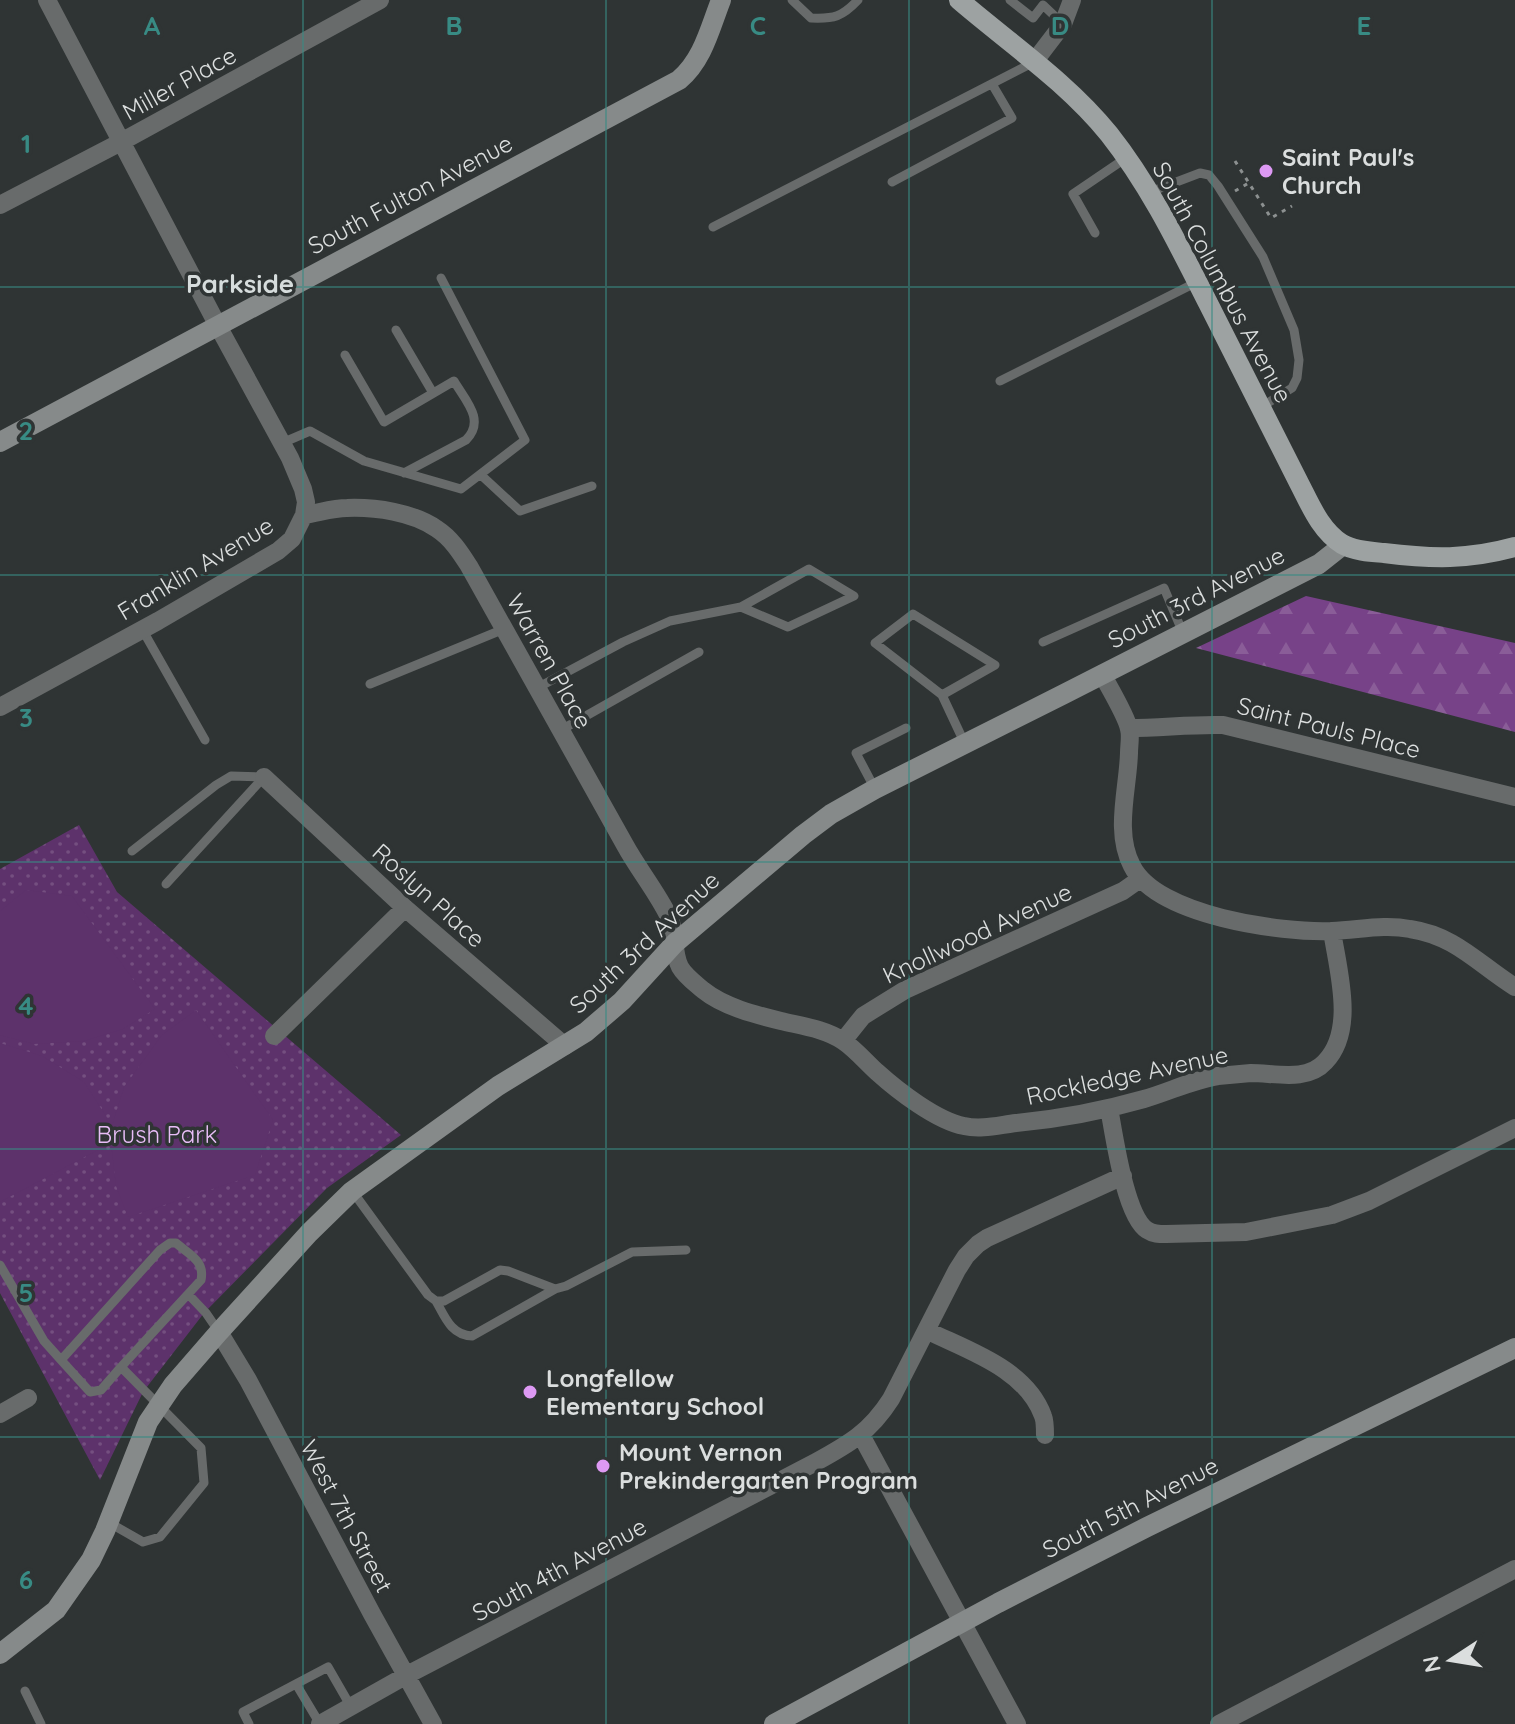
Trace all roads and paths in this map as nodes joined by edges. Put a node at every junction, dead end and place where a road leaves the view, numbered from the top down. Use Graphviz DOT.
graph roads {
  1 [pos="47,0"];
  2 [pos="380,0"];
  3 [pos="721,0"];
  4 [pos="792,0"];
  5 [pos="858,0"];
  6 [pos="959,0"];
  7 [pos="1010,0"];
  8 [pos="1072,0"];
  9 [pos="1045,3"];
  10 [pos="1063,24"];
  11 [pos="1034,62"];
  12 [pos="992,84"];
  13 [pos="121,142"];
  14 [pos="1126,158"];
  15 [pos="1235,161"];
  16 [pos="892,182"];
  17 [pos="1251,182"];
  18 [pos="1150,192"];
  19 [pos="1225,197"];
  20 [pos="0,205"];
  21 [pos="1292,206"];
  22 [pos="713,227"];
  23 [pos="1095,233"];
  24 [pos="441,278"];
  25 [pos="1197,282"];
  26 [pos="218,326"];
  27 [pos="396,330"];
  28 [pos="345,355"];
  29 [pos="1000,381"];
  30 [pos="433,393"];
  31 [pos="1261,407"];
  32 [pos="0,442"];
  33 [pos="282,443"];
  34 [pos="404,473"];
  35 [pos="481,475"];
  36 [pos="592,486"];
  37 [pos="304,515"];
  38 [pos="1343,545"];
  39 [pos="1515,547"];
  40 [pos="741,607"];
  41 [pos="142,629"];
  42 [pos="504,629"];
  43 [pos="1183,633"];
  44 [pos="1043,642"];
  45 [pos="699,652"];
  46 [pos="1102,674"];
  47 [pos="370,684"];
  48 [pos="537,688"];
  49 [pos="942,695"];
  50 [pos="0,707"];
  51 [pos="906,728"];
  52 [pos="1129,728"];
  53 [pos="561,730"];
  54 [pos="205,740"];
  55 [pos="965,744"];
  56 [pos="264,777"];
  57 [pos="875,789"];
  58 [pos="1515,797"];
  59 [pos="132,851"];
  60 [pos="1140,879"];
  61 [pos="166,884"];
  62 [pos="405,908"];
  63 [pos="1332,931"];
  64 [pos="675,943"];
  65 [pos="1515,987"];
  66 [pos="274,1036"];
  67 [pos="843,1041"];
  68 [pos="565,1046"];
  69 [pos="1109,1108"];
  70 [pos="1515,1128"];
  71 [pos="1123,1176"];
  72 [pos="352,1191"];
  73 [pos="686,1250"];
  74 [pos="0,1265"];
  75 [pos="555,1289"];
  76 [pos="188,1294"];
  77 [pos="436,1301"];
  78 [pos="928,1331"];
  79 [pos="219,1332"];
  80 [pos="1515,1348"];
  81 [pos="61,1360"];
  82 [pos="121,1367"];
  83 [pos="28,1398"];
  84 [pos="159,1406"];
  85 [pos="0,1414"];
  86 [pos="861,1435"];
  87 [pos="1045,1435"];
  88 [pos="108,1522"];
  89 [pos="1515,1569"];
  90 [pos="964,1623"];
  91 [pos="0,1654"];
  92 [pos="407,1675"];
  93 [pos="296,1684"];
  94 [pos="25,1691"];
  95 [pos="351,1707"];
  96 [pos="41,1724"];
  97 [pos="249,1724"];
  98 [pos="320,1724"];
  99 [pos="433,1724"];
  100 [pos="774,1724"];
  101 [pos="1017,1724"];
  102 [pos="1219,1724"];
  1 -- 13 [label="street, Franklin Avenue"];
  2 -- 13 [label="street, Miller Place"];
  3 -- 26 [label="street, South Fulton Avenue"];
  4 -- 5 [label="lane"];
  6 -- 11 [label="main road, South Columbus Avenue"];
  7 -- 9 [label="lane"];
  8 -- 10 [label="street"];
  9 -- 10 [label="lane"];
  10 -- 11 [label="street"];
  11 -- 12 [label="lane"];
  11 -- 14 [label="main road, South Columbus Avenue"];
  12 -- 16 [label="lane"];
  12 -- 22 [label="lane"];
  13 -- 20 [label="street, Miller Place"];
  13 -- 26 [label="street, Franklin Avenue"];
  14 -- 18 [label="main road, South Columbus Avenue"];
  14 -- 23 [label="lane"];
  15 -- 17 [label="path"];
  17 -- 19 [label="path"];
  17 -- 21 [label="path"];
  18 -- 19 [label="lane"];
  18 -- 25 [label="main road, South Columbus Avenue"];
  19 -- 31 [label="lane"];
  24 -- 35 [label="lane"];
  25 -- 29 [label="lane"];
  25 -- 31 [label="main road, South Columbus Avenue"];
  26 -- 32 [label="street, South Fulton Avenue"];
  26 -- 33 [label="street, Franklin Avenue"];
  27 -- 30 [label="lane"];
  28 -- 30 [label="lane"];
  30 -- 34 [label="lane"];
  31 -- 38 [label="main road, South Columbus Avenue"];
  33 -- 34 [label="lane"];
  33 -- 37 [label="street, Franklin Avenue"];
  34 -- 35 [label="lane"];
  35 -- 36 [label="lane"];
  37 -- 41 [label="street, Franklin Avenue"];
  37 -- 42 [label="street, Warren Place"];
  38 -- 39 [label="main road"];
  38 -- 43 [label="street, South 3rd Avenue"];
  40 -- 40 [label="lane"];
  40 -- 48 [label="lane"];
  41 -- 50 [label="street, Franklin Avenue"];
  41 -- 54 [label="lane"];
  42 -- 47 [label="lane"];
  42 -- 48 [label="street, Warren Place"];
  43 -- 44 [label="lane"];
  43 -- 46 [label="street, South 3rd Avenue"];
  45 -- 53 [label="lane"];
  46 -- 52 [label="street"];
  46 -- 55 [label="street, South 3rd Avenue"];
  48 -- 53 [label="street, Warren Place"];
  49 -- 49 [label="lane"];
  49 -- 55 [label="lane"];
  51 -- 57 [label="lane"];
  52 -- 58 [label="street, Saint Pauls Place"];
  52 -- 60 [label="street"];
  53 -- 64 [label="street, Warren Place"];
  55 -- 57 [label="street, South 3rd Avenue"];
  56 -- 59 [label="lane"];
  56 -- 61 [label="lane"];
  56 -- 62 [label="street, Roslyn Place"];
  57 -- 64 [label="street, South 3rd Avenue"];
  60 -- 63 [label="street"];
  60 -- 67 [label="street, Knollwood Avenue"];
  62 -- 66 [label="street"];
  62 -- 68 [label="street, Roslyn Place"];
  63 -- 65 [label="street"];
  63 -- 69 [label="street, Rockledge Avenue"];
  64 -- 67 [label="street, Rockledge Avenue"];
  64 -- 68 [label="street, South 3rd Avenue"];
  67 -- 69 [label="street, Rockledge Avenue"];
  68 -- 72 [label="street, South 3rd Avenue"];
  69 -- 71 [label="street"];
  70 -- 71 [label="street"];
  71 -- 78 [label="street, South 4th Avenue"];
  72 -- 77 [label="lane"];
  72 -- 79 [label="street, South 3rd Avenue"];
  73 -- 75 [label="lane"];
  74 -- 81 [label="lane"];
  75 -- 77 [label="lane"];
  75 -- 77 [label="lane"];
  76 -- 79 [label="lane"];
  76 -- 81 [label="lane"];
  76 -- 82 [label="lane"];
  78 -- 86 [label="street, South 4th Avenue"];
  78 -- 87 [label="street"];
  79 -- 84 [label="street, South 3rd Avenue"];
  79 -- 92 [label="street, West 7th Street"];
  80 -- 90 [label="street, South 5th Avenue"];
  81 -- 82 [label="lane"];
  82 -- 84 [label="lane"];
  83 -- 85 [label="street"];
  84 -- 88 [label="street, South 3rd Avenue"];
  84 -- 88 [label="lane"];
  86 -- 90 [label="street"];
  86 -- 92 [label="street, South 4th Avenue"];
  88 -- 91 [label="street, South 3rd Avenue"];
  89 -- 102 [label="street"];
  90 -- 100 [label="street, South 5th Avenue"];
  90 -- 101 [label="street"];
  92 -- 95 [label="street, South 4th Avenue"];
  92 -- 99 [label="street, West 7th Street"];
  93 -- 95 [label="lane"];
  93 -- 97 [label="lane"];
  93 -- 98 [label="lane"];
  94 -- 96 [label="lane"];
  95 -- 98 [label="street, South 4th Avenue"];
}
